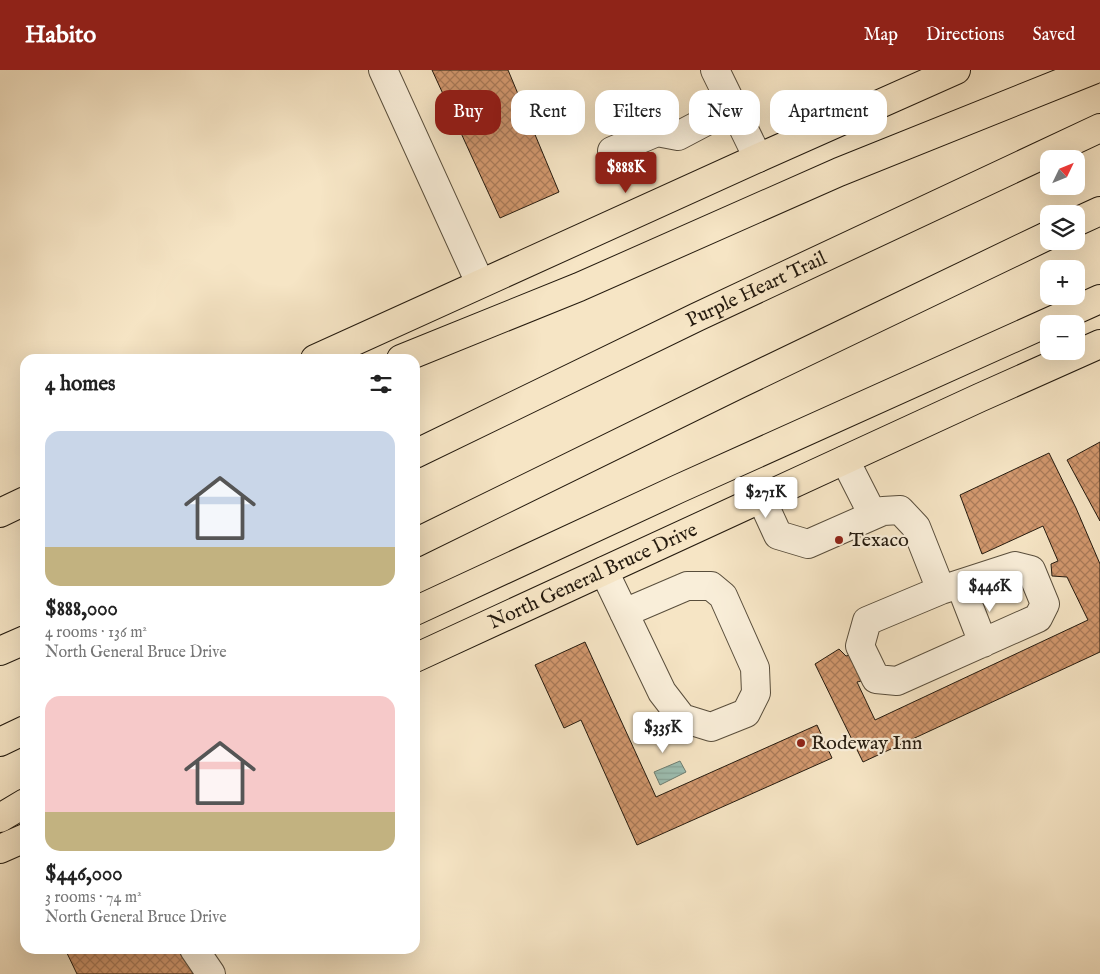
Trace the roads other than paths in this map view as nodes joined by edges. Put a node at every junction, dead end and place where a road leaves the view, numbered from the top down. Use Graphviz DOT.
graph roads {
  1 [pos="383,70"];
  2 [pos="715,70"];
  3 [pos="956,70"];
  4 [pos="1093,70"];
  5 [pos="725,90"];
  6 [pos="1100,128"];
  7 [pos="689,130"];
  8 [pos="747,135"];
  9 [pos="612,151"];
  10 [pos="758,158"];
  11 [pos="1100,211"];
  12 [pos="1085,218"];
  13 [pos="1040,239"];
  14 [pos="480,283"];
  15 [pos="1100,299"];
  16 [pos="1100,344"];
  17 [pos="326,354"];
  18 [pos="413,354"];
  19 [pos="420,452"];
  20 [pos="845,460"];
  21 [pos="760,498"];
  22 [pos="20,503"];
  23 [pos="0,512"];
  24 [pos="873,515"];
  25 [pos="420,541"];
  26 [pos="604,571"];
  27 [pos="951,587"];
  28 [pos="420,608"];
  29 [pos="624,613"];
  30 [pos="20,642"];
  31 [pos="983,643"];
  32 [pos="0,651"];
  33 [pos="420,656"];
  34 [pos="20,732"];
  35 [pos="0,742"];
  36 [pos="20,806"];
  37 [pos="0,818"];
  38 [pos="20,840"];
  39 [pos="0,849"];
  40 [pos="197,954"];
  41 [pos="211,974"];
  1 -- 14 [label="lane"];
  2 -- 5 [label="lane"];
  3 -- 10 [label="main road"];
  4 -- 18 [label="main road"];
  6 -- 19 [label="main road, Purple Heart Trail"];
  7 -- 9 [label="lane"];
  8 -- 10 [label="lane"];
  10 -- 14 [label="main road"];
  11 -- 12 [label="main road"];
  13 -- 25 [label="main road"];
  14 -- 17 [label="main road"];
  15 -- 28 [label="main road"];
  16 -- 20 [label="main road, North General Bruce Drive"];
  20 -- 21 [label="main road, North General Bruce Drive"];
  20 -- 24 [label="lane"];
  21 -- 24 [label="lane"];
  21 -- 26 [label="main road, North General Bruce Drive"];
  22 -- 23 [label="main road"];
  24 -- 27 [label="lane"];
  26 -- 29 [label="lane"];
  26 -- 33 [label="main road, North General Bruce Drive"];
  27 -- 31 [label="lane"];
  27 -- 31 [label="lane"];
  27 -- 31 [label="lane"];
  29 -- 29 [label="lane"];
  30 -- 32 [label="main road"];
  34 -- 35 [label="main road"];
  36 -- 37 [label="main road"];
  38 -- 39 [label="main road"];
  40 -- 41 [label="lane"];
}
